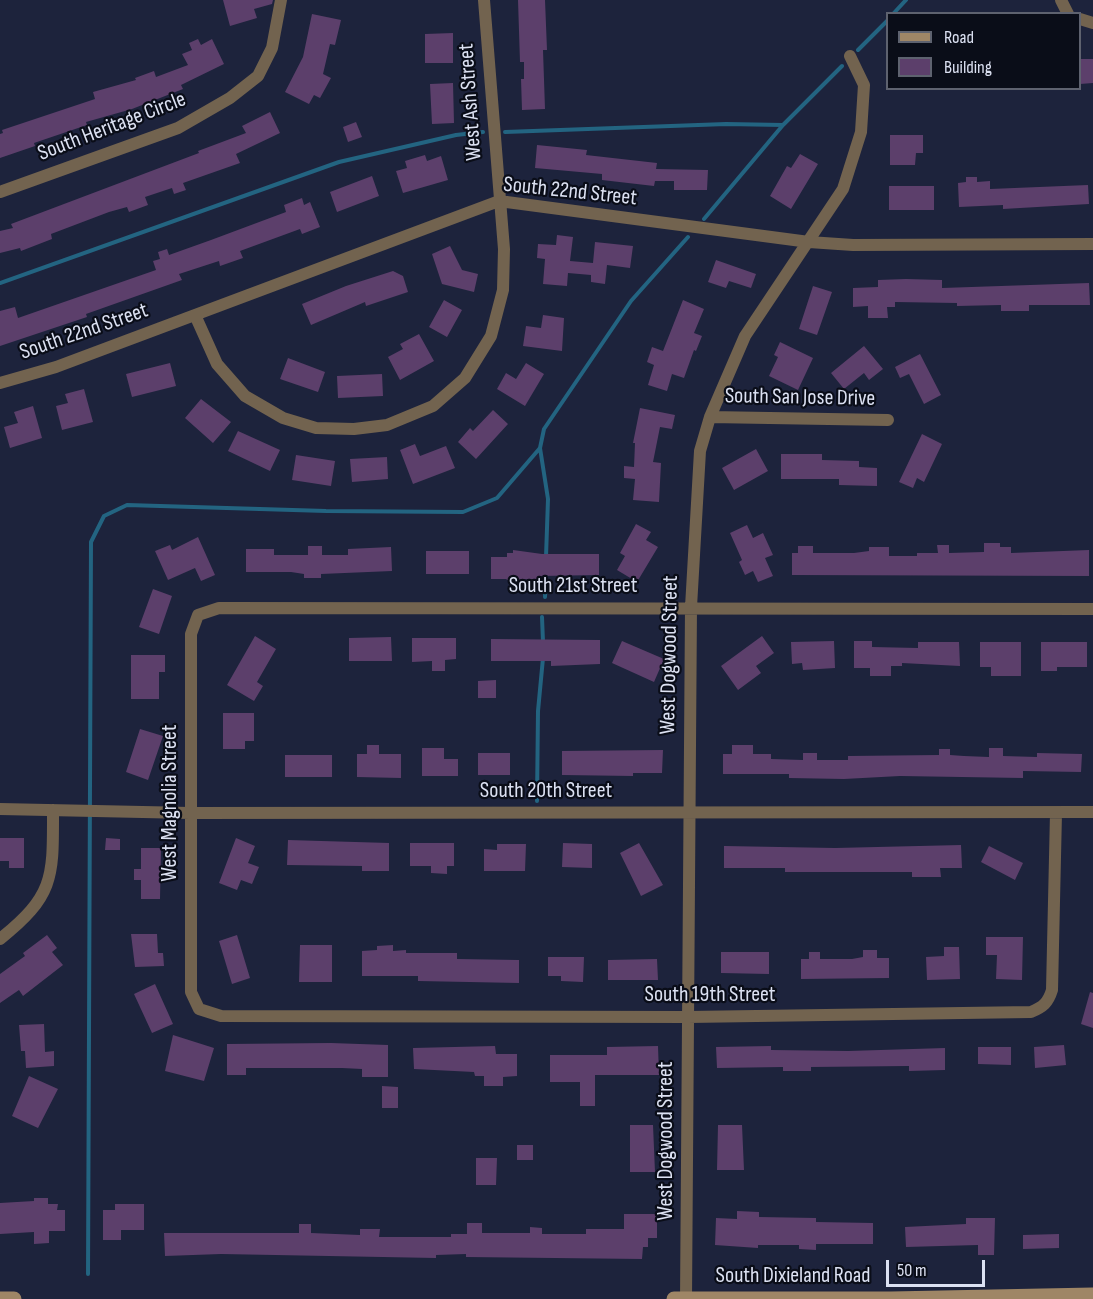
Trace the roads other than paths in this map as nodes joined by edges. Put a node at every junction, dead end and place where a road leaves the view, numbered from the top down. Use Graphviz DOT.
graph roads {
  1 [pos="281,0"];
  2 [pos="484,0"];
  3 [pos="850,56"];
  4 [pos="0,192"];
  5 [pos="499,201"];
  6 [pos="809,242"];
  7 [pos="1093,244"];
  8 [pos="195,315"];
  9 [pos="0,383"];
  10 [pos="711,417"];
  11 [pos="888,420"];
  12 [pos="691,607"];
  13 [pos="1093,609"];
  14 [pos="198,615"];
  15 [pos="0,808"];
  16 [pos="53,810"];
  17 [pos="690,812"];
  18 [pos="1093,812"];
  19 [pos="190,813"];
  20 [pos="1056,813"];
  21 [pos="0,939"];
  22 [pos="191,992"];
  23 [pos="688,1017"];
  24 [pos="1093,1294"];
  25 [pos="0,1299"];
  26 [pos="14,1299"];
  27 [pos="674,1299"];
  28 [pos="686,1299"];
  29 [pos="891,1299"];
  1 -- 4 [label="street, South Heritage Circle"];
  2 -- 5 [label="street, West Ash Street"];
  3 -- 6 [label="street, West Dogwood Street"];
  5 -- 6 [label="street, South 22nd Street"];
  5 -- 8 [label="street, South 22nd Street"];
  5 -- 8 [label="street, West Ash Street"];
  6 -- 7 [label="street, South 22nd Street"];
  6 -- 10 [label="street, West Dogwood Street"];
  8 -- 9 [label="street, South 22nd Street"];
  10 -- 11 [label="street, South San Jose Drive"];
  10 -- 12 [label="street, West Dogwood Street"];
  12 -- 13 [label="street, South 21st Street"];
  12 -- 14 [label="street, South 21st Street"];
  12 -- 17 [label="street, West Dogwood Street"];
  14 -- 19 [label="street, West Magnolia Street"];
  15 -- 16 [label="street, South 20th Street"];
  16 -- 19 [label="street, South 20th Street"];
  16 -- 21 [label="street"];
  17 -- 19 [label="street, South 20th Street"];
  17 -- 20 [label="street, South 20th Street"];
  17 -- 23 [label="street, West Dogwood Street"];
  18 -- 20 [label="street, South 20th Street"];
  19 -- 22 [label="street, West Magnolia Street"];
  20 -- 23 [label="street, South 19th Street"];
  22 -- 23 [label="street, South 19th Street"];
  23 -- 28 [label="street, West Dogwood Street"];
  24 -- 29 [label="main road, South Dixieland Road"];
  25 -- 26 [label="main road"];
  27 -- 28 [label="main road, South Dixieland Road"];
  28 -- 29 [label="main road, South Dixieland Road"];
}
